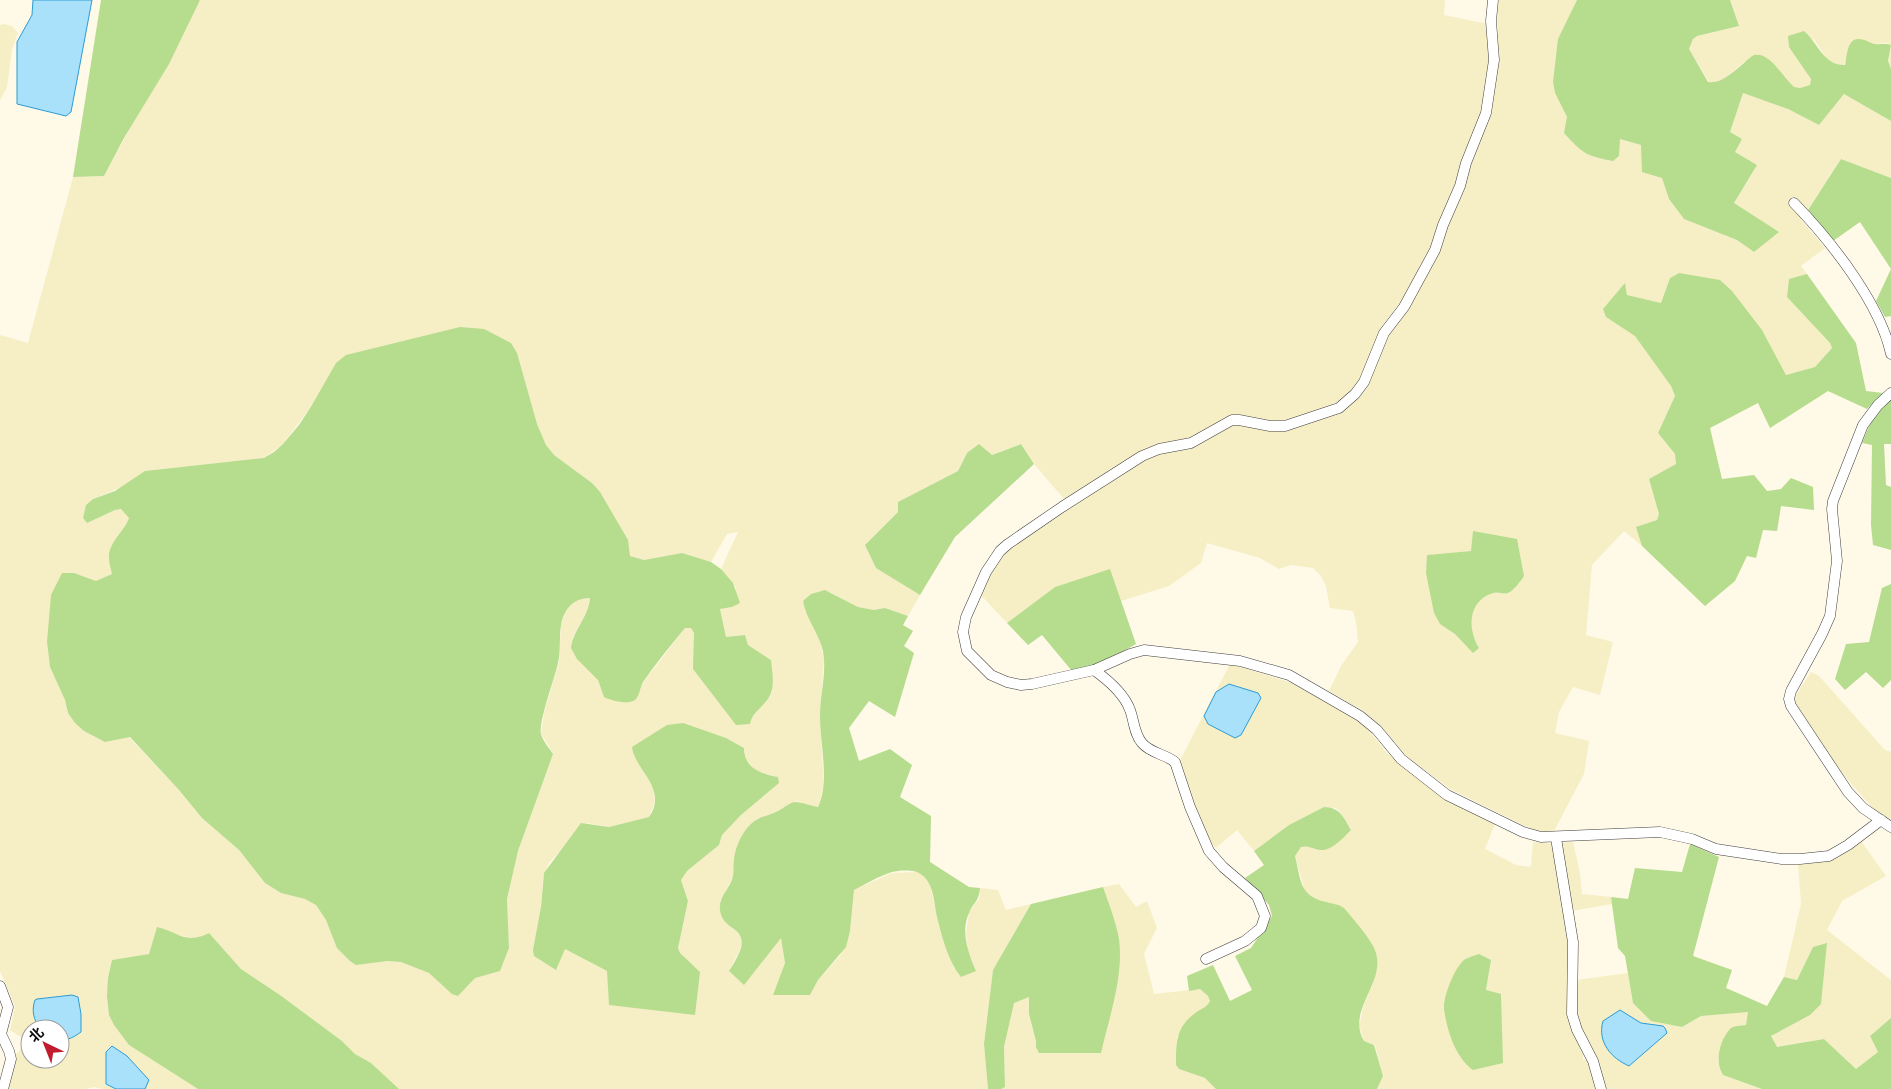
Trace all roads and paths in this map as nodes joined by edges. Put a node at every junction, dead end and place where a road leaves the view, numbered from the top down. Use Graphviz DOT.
graph roads {
  1 [pos="1493,0"];
  2 [pos="1794,203"];
  3 [pos="1891,354"];
  4 [pos="1891,393"];
  5 [pos="1094,670"];
  6 [pos="1880,820"];
  7 [pos="1891,827"];
  8 [pos="1556,838"];
  9 [pos="1206,959"];
  10 [pos="0,986"];
  11 [pos="3,1089"];
  12 [pos="1601,1089"];
  1 -- 5 [label="street"];
  2 -- 3 [label="street"];
  4 -- 6 [label="street"];
  5 -- 8 [label="street"];
  5 -- 9 [label="street"];
  6 -- 7 [label="street"];
  6 -- 8 [label="street"];
  8 -- 12 [label="street"];
  10 -- 11 [label="street"];
}
